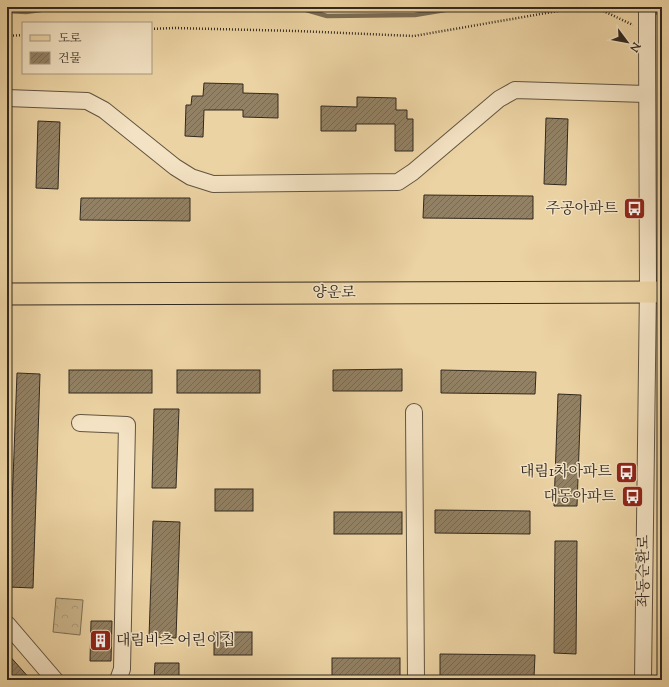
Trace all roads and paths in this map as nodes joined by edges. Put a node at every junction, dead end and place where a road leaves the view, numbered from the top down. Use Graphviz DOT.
graph roads {
  1 [pos="581,7"];
  2 [pos="595,7"];
  3 [pos="647,7"];
  4 [pos="634,26"];
  5 [pos="152,29"];
  6 [pos="22,35"];
  7 [pos="7,36"];
  8 [pos="646,94"];
  9 [pos="7,98"];
  10 [pos="654,292"];
  11 [pos="7,294"];
  12 [pos="414,412"];
  13 [pos="80,424"];
  14 [pos="7,624"];
  15 [pos="7,637"];
  16 [pos="23,642"];
  17 [pos="55,680"];
  18 [pos="118,680"];
  19 [pos="416,680"];
  20 [pos="643,680"];
  1 -- 5 [label="path"];
  2 -- 4 [label="path"];
  3 -- 8 [label="street, 좌동순환로, bridge"];
  6 -- 7 [label="path"];
  8 -- 9 [label="street"];
  8 -- 10 [label="street, 좌동순환로"];
  10 -- 11 [label="main road, 양운로"];
  10 -- 20 [label="street, 좌동순환로"];
  12 -- 19 [label="street"];
  13 -- 18 [label="street"];
  14 -- 16 [label="street"];
  15 -- 16 [label="street"];
  16 -- 17 [label="street"];
}
